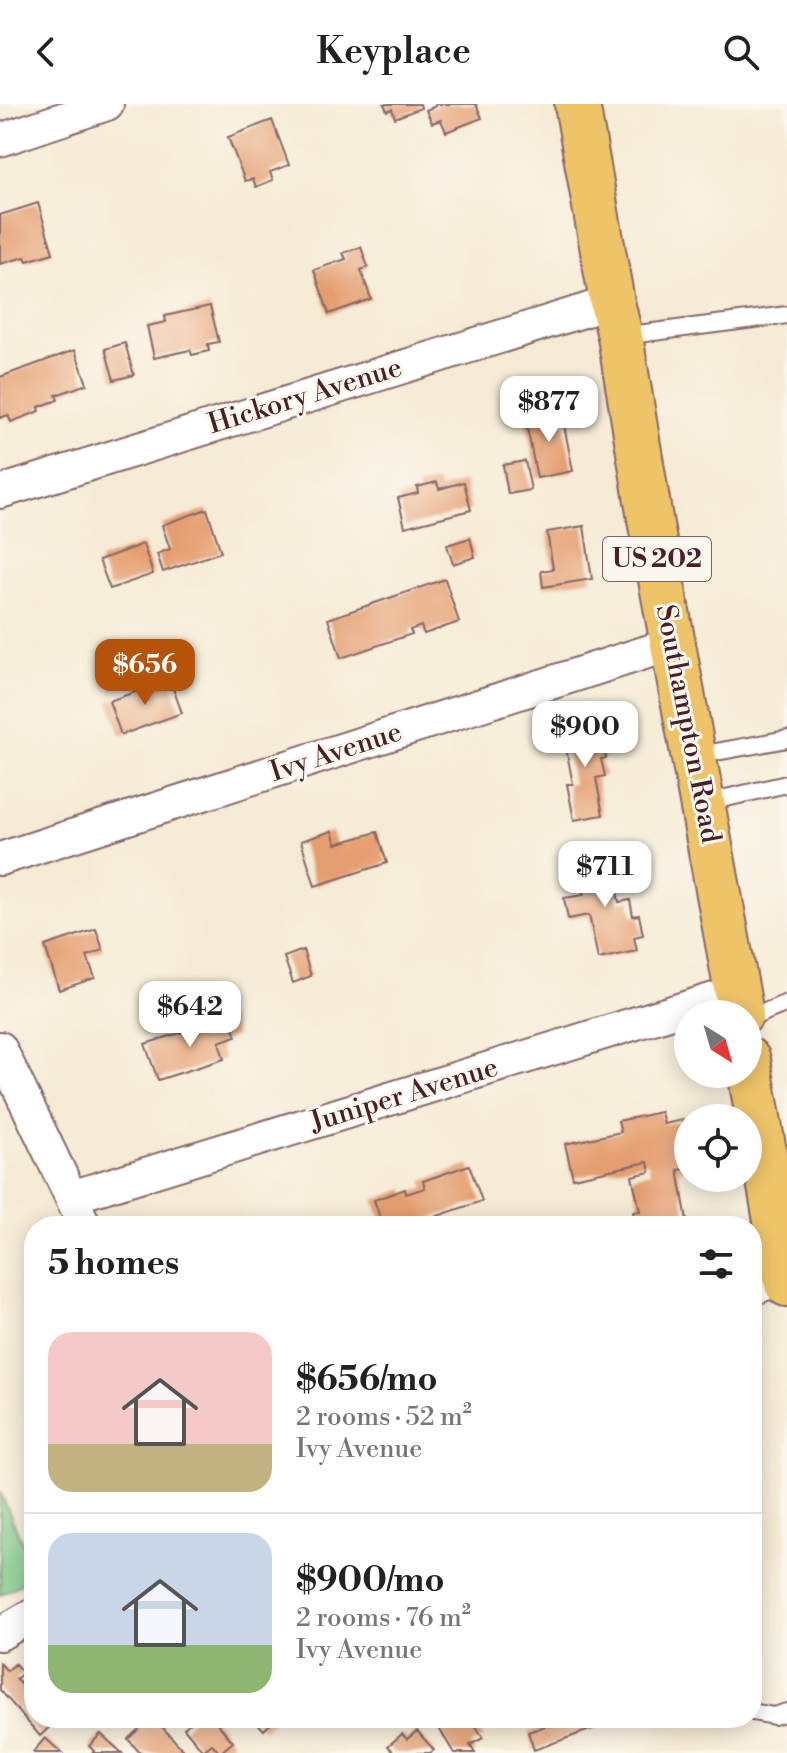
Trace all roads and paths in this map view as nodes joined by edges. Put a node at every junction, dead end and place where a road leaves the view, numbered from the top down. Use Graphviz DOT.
graph roads {
  1 [pos="107,104"];
  2 [pos="577,104"];
  3 [pos="0,140"];
  4 [pos="787,315"];
  5 [pos="616,319"];
  6 [pos="0,492"];
  7 [pos="672,644"];
  8 [pos="787,739"];
  9 [pos="693,756"];
  10 [pos="787,784"];
  11 [pos="703,803"];
  12 [pos="0,859"];
  13 [pos="740,1000"];
  14 [pos="787,1003"];
  15 [pos="762,1006"];
  16 [pos="674,1028"];
  17 [pos="0,1048"];
  18 [pos="751,1088"];
  19 [pos="71,1197"];
  20 [pos="80,1216"];
  21 [pos="775,1283"];
  22 [pos="24,1620"];
  23 [pos="0,1634"];
  24 [pos="787,1712"];
  25 [pos="762,1714"];
  1 -- 3 [label="street"];
  2 -- 5 [label="main road, Southampton Road / US 202"];
  4 -- 5 [label="lane"];
  5 -- 6 [label="street, Hickory Avenue"];
  5 -- 7 [label="main road, Southampton Road / US 202"];
  7 -- 9 [label="main road, Southampton Road / US 202"];
  7 -- 12 [label="street, Ivy Avenue"];
  8 -- 9 [label="lane"];
  9 -- 11 [label="main road, Southampton Road / US 202"];
  10 -- 11 [label="lane"];
  11 -- 13 [label="main road, Southampton Road / US 202"];
  14 -- 15 [label="lane"];
  16 -- 19 [label="street, Juniper Avenue"];
  17 -- 19 [label="street"];
  18 -- 21 [label="main road"];
  19 -- 20 [label="street"];
  22 -- 23 [label="street"];
  24 -- 25 [label="lane"];
}
